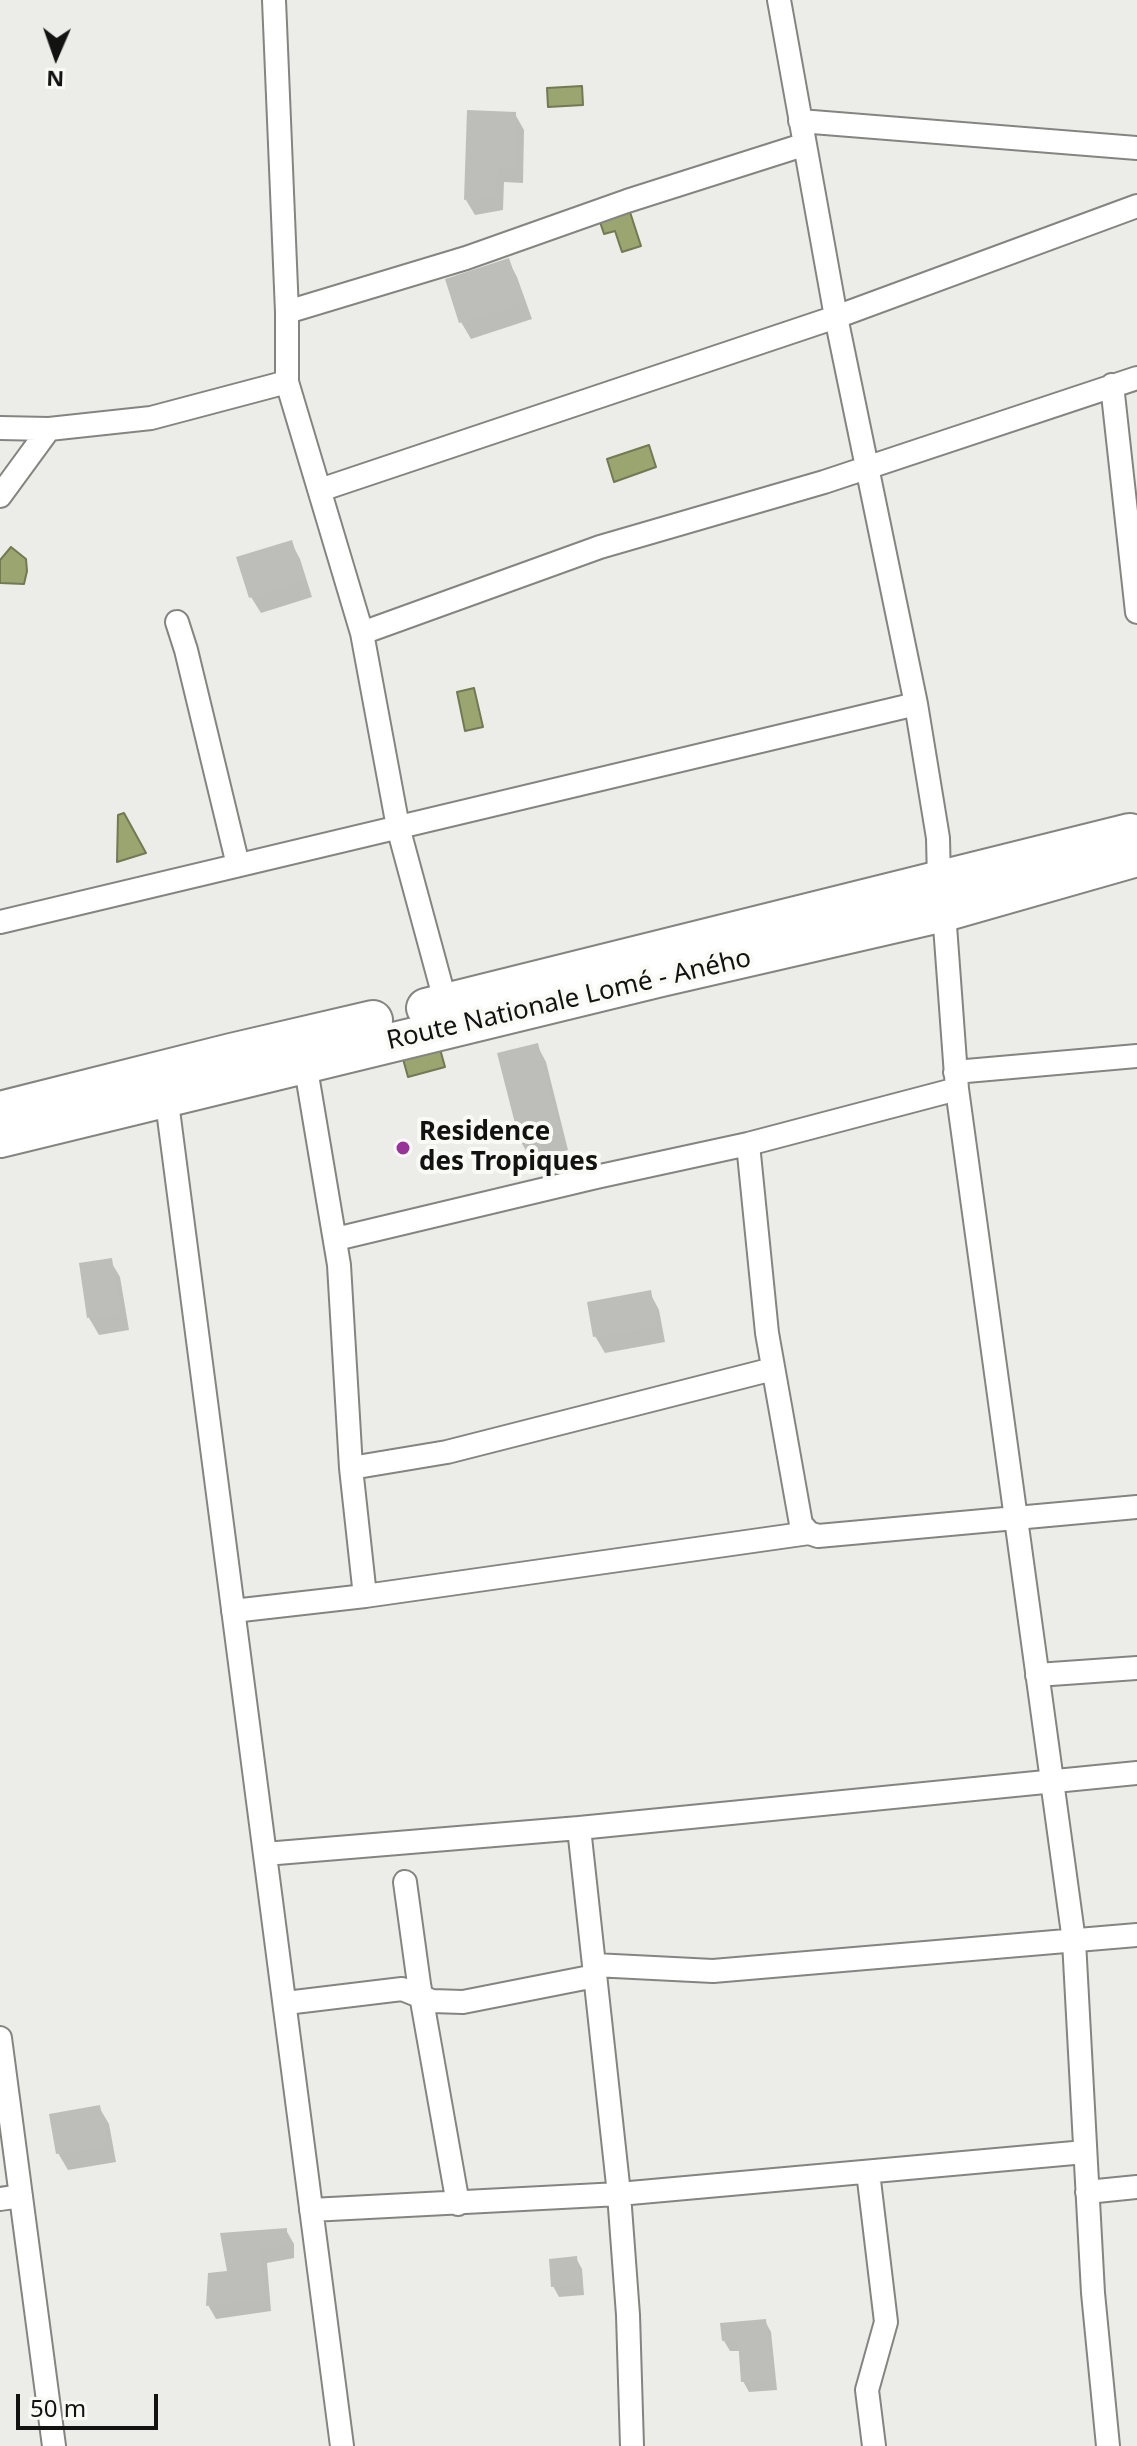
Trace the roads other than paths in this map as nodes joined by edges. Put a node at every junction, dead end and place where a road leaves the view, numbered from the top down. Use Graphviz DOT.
graph roads {
  1 [pos="274,0"];
  2 [pos="779,0"];
  3 [pos="800,121"];
  4 [pos="803,145"];
  5 [pos="1137,148"];
  6 [pos="1137,206"];
  7 [pos="287,312"];
  8 [pos="836,317"];
  9 [pos="1137,378"];
  10 [pos="287,382"];
  11 [pos="1112,385"];
  12 [pos="0,428"];
  13 [pos="49,429"];
  14 [pos="866,468"];
  15 [pos="320,490"];
  16 [pos="0,496"];
  17 [pos="1136,600"];
  18 [pos="177,622"];
  19 [pos="362,633"];
  20 [pos="916,704"];
  21 [pos="398,827"];
  22 [pos="1137,831"];
  23 [pos="1137,857"];
  24 [pos="238,865"];
  25 [pos="941,896"];
  26 [pos="0,922"];
  27 [pos="446,1004"];
  28 [pos="1137,1056"];
  29 [pos="305,1063"];
  30 [pos="956,1081"];
  31 [pos="165,1083"];
  32 [pos="0,1111"];
  33 [pos="0,1138"];
  34 [pos="748,1144"];
  35 [pos="336,1239"];
  36 [pos="773,1369"];
  37 [pos="351,1468"];
  38 [pos="1137,1507"];
  39 [pos="1015,1517"];
  40 [pos="809,1533"];
  41 [pos="365,1596"];
  42 [pos="233,1611"];
  43 [pos="1137,1668"];
  44 [pos="1037,1675"];
  45 [pos="1137,1773"];
  46 [pos="1052,1780"];
  47 [pos="579,1828"];
  48 [pos="265,1854"];
  49 [pos="405,1882"];
  50 [pos="1137,1935"];
  51 [pos="1074,1941"];
  52 [pos="594,1971"];
  53 [pos="422,1997"];
  54 [pos="286,2003"];
  55 [pos="0,2038"];
  56 [pos="1085,2152"];
  57 [pos="868,2172"];
  58 [pos="1137,2187"];
  59 [pos="1087,2192"];
  60 [pos="619,2194"];
  61 [pos="11,2198"];
  62 [pos="458,2204"];
  63 [pos="311,2210"];
  64 [pos="54,2446"];
  65 [pos="342,2446"];
  66 [pos="632,2446"];
  67 [pos="874,2446"];
  68 [pos="1108,2446"];
  1 -- 7 [label="street"];
  2 -- 3 [label="street"];
  3 -- 4 [label="street"];
  3 -- 5 [label="street"];
  4 -- 7 [label="street"];
  4 -- 8 [label="street"];
  6 -- 8 [label="street"];
  7 -- 10 [label="street"];
  8 -- 14 [label="street"];
  8 -- 15 [label="street"];
  9 -- 11 [label="street"];
  10 -- 13 [label="street"];
  10 -- 15 [label="street"];
  11 -- 14 [label="street"];
  11 -- 17 [label="street"];
  12 -- 13 [label="street"];
  13 -- 16 [label="street"];
  14 -- 19 [label="street"];
  14 -- 20 [label="street"];
  15 -- 19 [label="street"];
  18 -- 24 [label="street"];
  19 -- 21 [label="street"];
  20 -- 21 [label="street"];
  20 -- 25 [label="street"];
  21 -- 24 [label="street"];
  21 -- 27 [label="street"];
  22 -- 25 [label="highway, Route Nationale Lomé - Aného"];
  23 -- 25 [label="highway, Route Nationale Lomé - Aného"];
  24 -- 26 [label="street"];
  25 -- 27 [label="highway, Route Nationale Lomé - Aného"];
  25 -- 29 [label="highway, Route Nationale Lomé - Aného"];
  25 -- 30 [label="street"];
  27 -- 31 [label="highway, Route Nationale Lomé - Aného"];
  28 -- 30 [label="street"];
  29 -- 31 [label="highway, Route Nationale Lomé - Aného"];
  29 -- 35 [label="street"];
  30 -- 34 [label="street"];
  30 -- 39 [label="street"];
  31 -- 32 [label="highway, Route Nationale Lomé - Aného"];
  31 -- 33 [label="highway, Route Nationale Lomé - Aného"];
  31 -- 42 [label="street"];
  34 -- 35 [label="street"];
  34 -- 36 [label="street"];
  35 -- 37 [label="street"];
  36 -- 37 [label="street"];
  36 -- 40 [label="street"];
  37 -- 41 [label="street"];
  38 -- 39 [label="street"];
  39 -- 40 [label="street"];
  39 -- 44 [label="street"];
  40 -- 41 [label="street"];
  41 -- 42 [label="street"];
  42 -- 48 [label="street"];
  43 -- 44 [label="street"];
  44 -- 46 [label="street"];
  45 -- 46 [label="street"];
  46 -- 47 [label="street"];
  46 -- 51 [label="street"];
  47 -- 48 [label="street"];
  47 -- 52 [label="street"];
  48 -- 54 [label="street"];
  49 -- 53 [label="street"];
  50 -- 51 [label="street"];
  51 -- 52 [label="street"];
  51 -- 56 [label="street"];
  52 -- 53 [label="street"];
  52 -- 60 [label="street"];
  53 -- 54 [label="street"];
  53 -- 62 [label="street"];
  54 -- 63 [label="street"];
  55 -- 61 [label="street"];
  56 -- 57 [label="street"];
  56 -- 59 [label="street"];
  57 -- 60 [label="street"];
  57 -- 67 [label="street"];
  58 -- 59 [label="street"];
  59 -- 68 [label="street"];
  60 -- 62 [label="street"];
  60 -- 66 [label="street"];
  61 -- 64 [label="street"];
  62 -- 63 [label="street"];
  63 -- 65 [label="street"];
}
